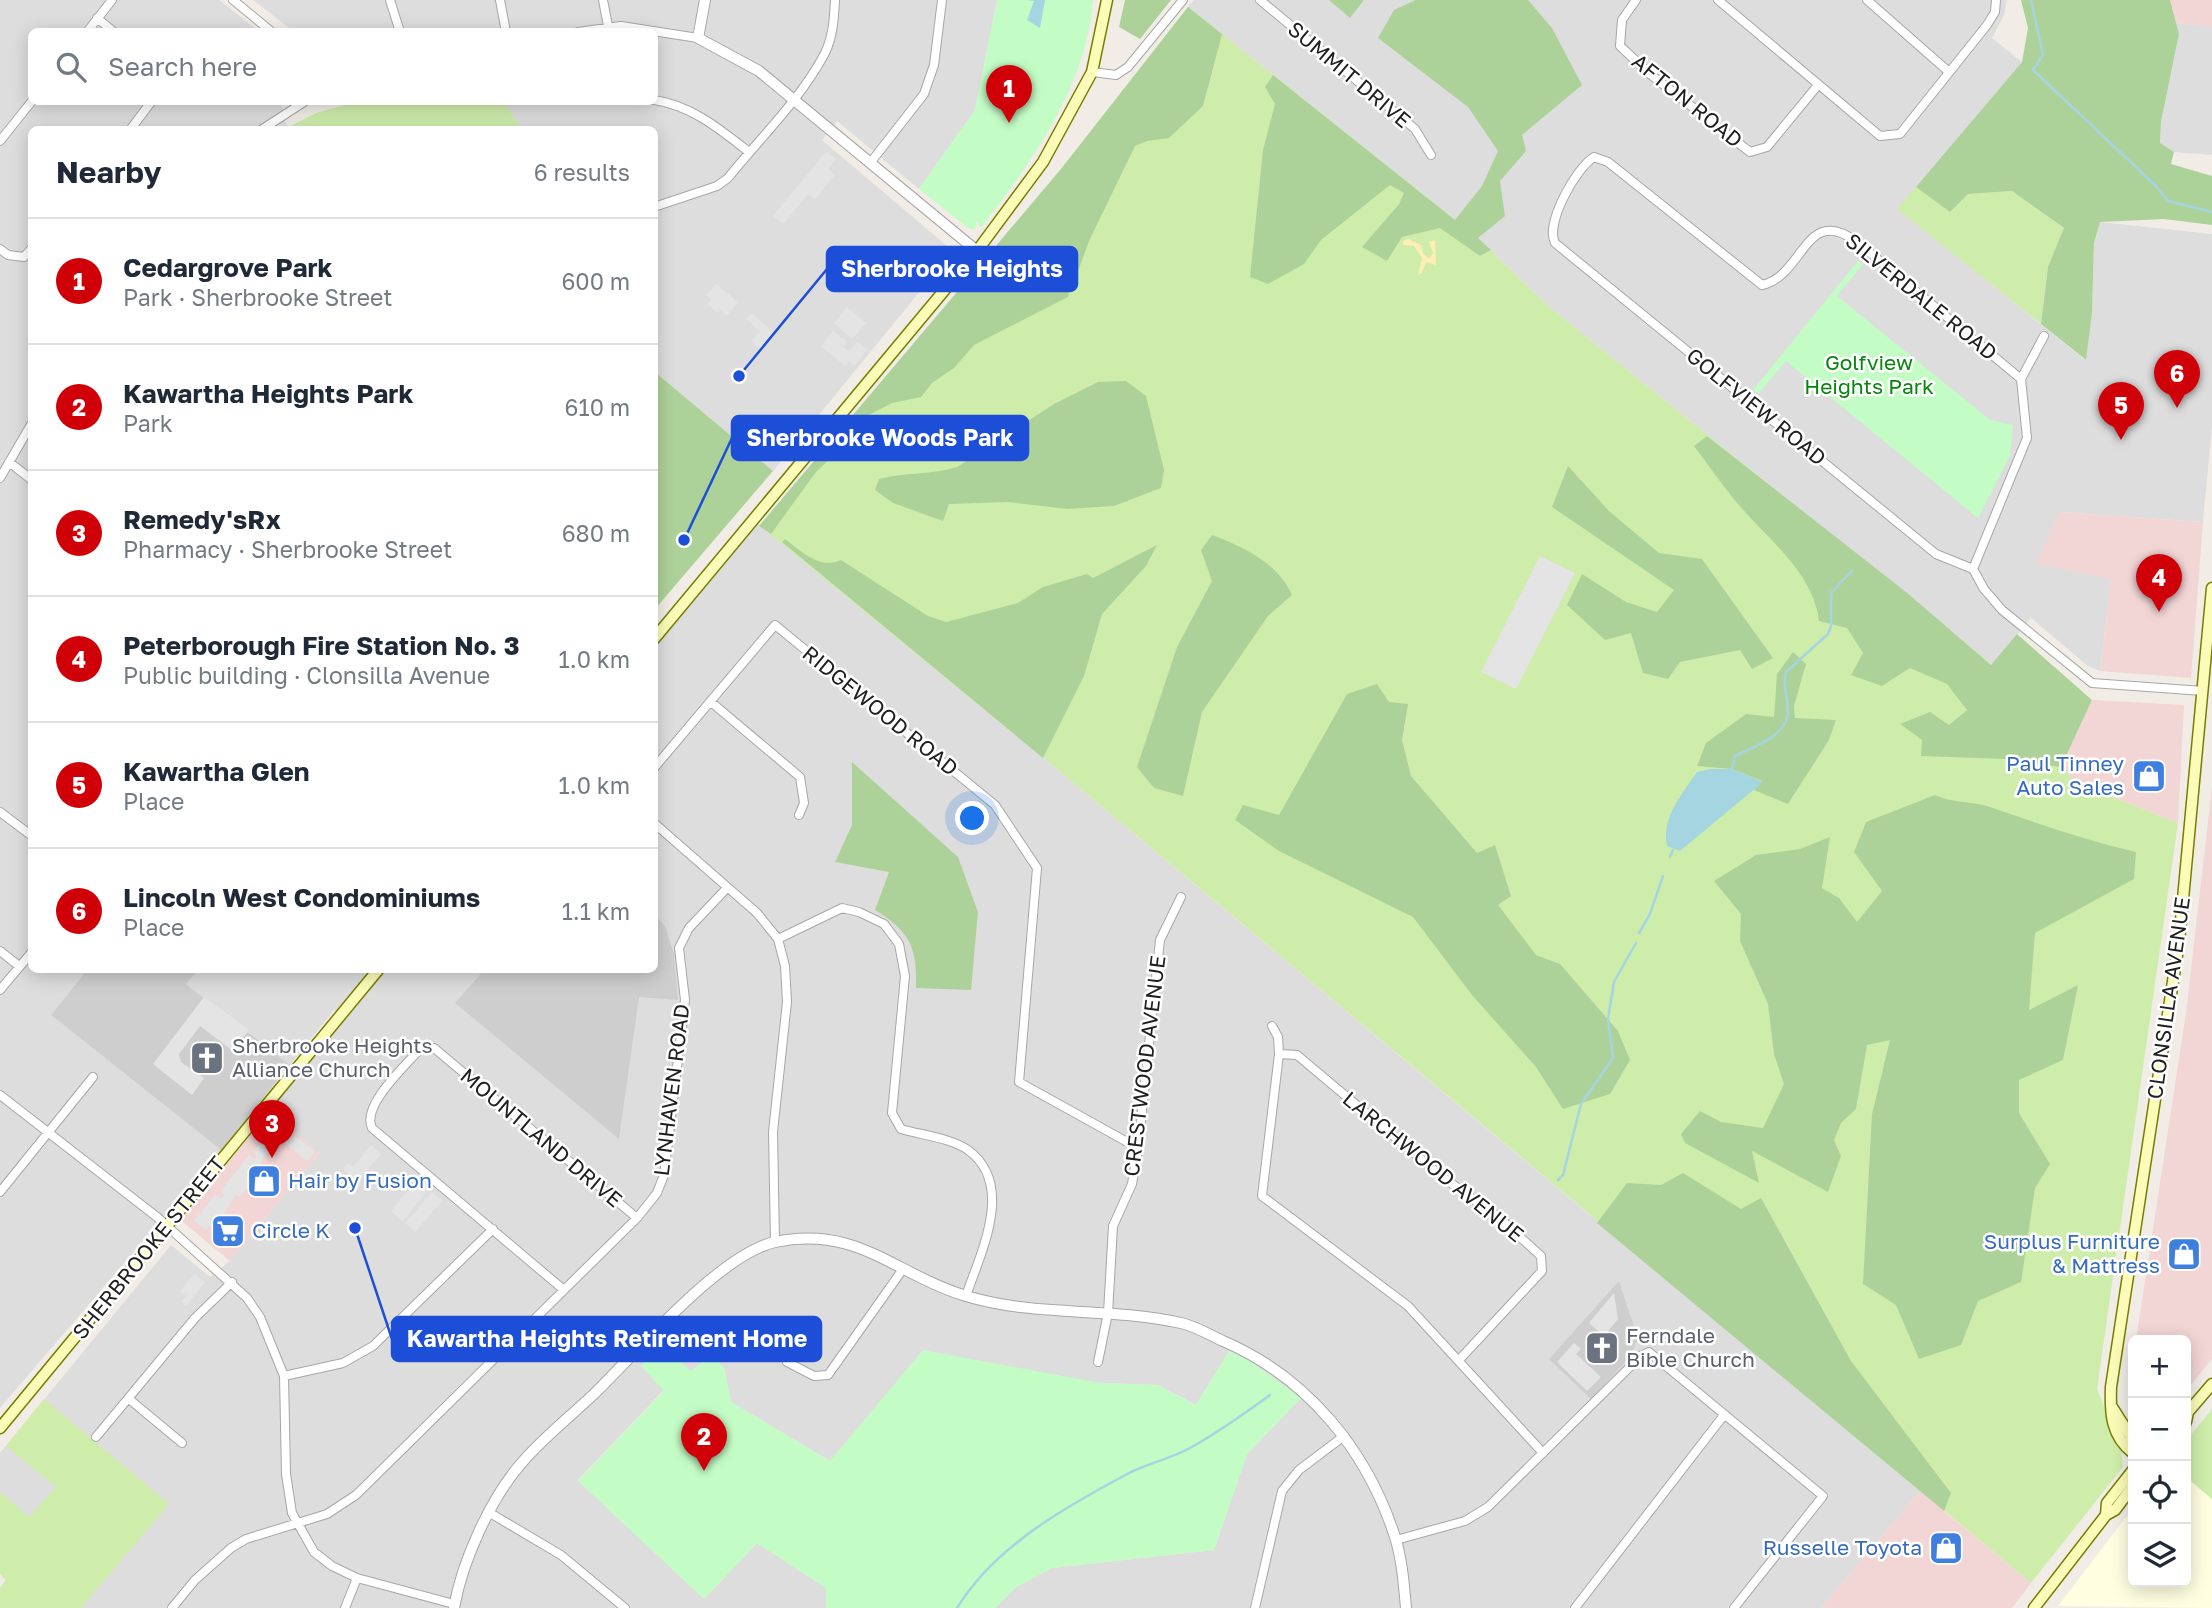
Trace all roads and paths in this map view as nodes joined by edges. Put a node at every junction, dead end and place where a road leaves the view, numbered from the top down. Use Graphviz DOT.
graph roads {
  1 [pos="113,0"];
  2 [pos="233,0"];
  3 [pos="390,0"];
  4 [pos="500,0"];
  5 [pos="603,0"];
  6 [pos="705,0"];
  7 [pos="835,0"];
  8 [pos="942,0"];
  9 [pos="1107,0"];
  10 [pos="1183,0"];
  11 [pos="1260,0"];
  12 [pos="1636,0"];
  13 [pos="1717,0"];
  14 [pos="1867,0"];
  15 [pos="1996,0"];
  16 [pos="97,18"];
  17 [pos="608,26"];
  18 [pos="90,28"];
  19 [pos="109,28"];
  20 [pos="267,28"];
  21 [pos="399,28"];
  22 [pos="505,28"];
  23 [pos="598,28"];
  24 [pos="637,28"];
  25 [pos="658,30"];
  26 [pos="698,38"];
  27 [pos="1092,72"];
  28 [pos="1949,72"];
  29 [pos="1818,85"];
  30 [pos="794,99"];
  31 [pos="658,100"];
  32 [pos="29,105"];
  33 [pos="149,105"];
  34 [pos="299,105"];
  35 [pos="133,126"];
  36 [pos="267,126"];
  37 [pos="0,141"];
  38 [pos="749,152"];
  39 [pos="1431,155"];
  40 [pos="871,162"];
  41 [pos="658,206"];
  42 [pos="1551,231"];
  43 [pos="0,249"];
  44 [pos="978,251"];
  45 [pos="28,252"];
  46 [pos="2044,336"];
  47 [pos="2021,379"];
  48 [pos="28,430"];
  49 [pos="9,462"];
  50 [pos="28,477"];
  51 [pos="0,478"];
  52 [pos="1973,569"];
  53 [pos="2212,588"];
  54 [pos="658,634"];
  55 [pos="2203,691"];
  56 [pos="711,702"];
  57 [pos="658,763"];
  58 [pos="0,811"];
  59 [pos="799,815"];
  60 [pos="658,826"];
  61 [pos="28,833"];
  62 [pos="727,888"];
  63 [pos="1181,897"];
  64 [pos="778,939"];
  65 [pos="0,951"];
  66 [pos="28,956"];
  67 [pos="19,966"];
  68 [pos="376,973"];
  69 [pos="0,990"];
  70 [pos="1272,1026"];
  71 [pos="1279,1054"];
  72 [pos="93,1077"];
  73 [pos="0,1096"];
  74 [pos="47,1134"];
  75 [pos="1138,1148"];
  76 [pos="0,1192"];
  77 [pos="637,1218"];
  78 [pos="167,1226"];
  79 [pos="493,1229"];
  80 [pos="775,1242"];
  81 [pos="903,1269"];
  82 [pos="232,1282"];
  83 [pos="564,1290"];
  84 [pos="966,1296"];
  85 [pos="1108,1313"];
  86 [pos="1459,1360"];
  87 [pos="787,1362"];
  88 [pos="1098,1362"];
  89 [pos="284,1376"];
  90 [pos="2212,1384"];
  91 [pos="129,1399"];
  92 [pos="2112,1407"];
  93 [pos="2191,1411"];
  94 [pos="1724,1415"];
  95 [pos="0,1428"];
  96 [pos="2128,1432"];
  97 [pos="1344,1436"];
  98 [pos="96,1437"];
  99 [pos="182,1443"];
  100 [pos="2128,1447"];
  101 [pos="1544,1453"];
  102 [pos="2128,1476"];
  103 [pos="2128,1493"];
  104 [pos="490,1513"];
  105 [pos="2106,1515"];
  106 [pos="295,1522"];
  107 [pos="1396,1540"];
  108 [pos="357,1578"];
  109 [pos="454,1606"];
  110 [pos="172,1608"];
  111 [pos="345,1608"];
  112 [pos="625,1608"];
  113 [pos="1255,1608"];
  114 [pos="1406,1608"];
  115 [pos="1575,1608"];
  116 [pos="1734,1608"];
  117 [pos="2034,1608"];
  1 -- 16 [label="street"];
  2 -- 20 [label="street"];
  3 -- 21 [label="street"];
  4 -- 22 [label="street"];
  5 -- 17 [label="street"];
  6 -- 26 [label="street"];
  7 -- 30 [label="street"];
  8 -- 40 [label="street"];
  9 -- 27 [label="main road"];
  10 -- 27 [label="street"];
  11 -- 39 [label="street, SUMMIT DRIVE"];
  12 -- 29 [label="street, AFTON ROAD"];
  13 -- 29 [label="street"];
  14 -- 28 [label="street"];
  15 -- 28 [label="street"];
  16 -- 18 [label="street"];
  16 -- 19 [label="street"];
  17 -- 23 [label="street"];
  17 -- 24 [label="street"];
  25 -- 26 [label="street"];
  26 -- 30 [label="street"];
  27 -- 44 [label="main road"];
  28 -- 29 [label="street"];
  30 -- 38 [label="street"];
  30 -- 40 [label="street"];
  31 -- 38 [label="street"];
  32 -- 37 [label="street"];
  33 -- 35 [label="street"];
  34 -- 36 [label="street"];
  38 -- 41 [label="street"];
  40 -- 44 [label="street"];
  42 -- 47 [label="street, SILVERDALE ROAD"];
  42 -- 52 [label="street, GOLFVIEW ROAD"];
  43 -- 45 [label="street"];
  44 -- 54 [label="main road"];
  46 -- 47 [label="street"];
  47 -- 52 [label="street"];
  48 -- 49 [label="street"];
  49 -- 50 [label="street"];
  49 -- 51 [label="street"];
  52 -- 55 [label="street"];
  53 -- 55 [label="main road, CLONSILLA AVENUE"];
  55 -- 92 [label="main road, CLONSILLA AVENUE"];
  56 -- 57 [label="street, RIDGEWOOD ROAD"];
  56 -- 59 [label="street"];
  56 -- 75 [label="street, RIDGEWOOD ROAD"];
  58 -- 61 [label="street"];
  60 -- 62 [label="street"];
  62 -- 64 [label="street"];
  62 -- 77 [label="street, LYNHAVEN ROAD"];
  63 -- 75 [label="street, CRESTWOOD AVENUE"];
  64 -- 80 [label="street"];
  64 -- 84 [label="street"];
  65 -- 67 [label="street"];
  66 -- 67 [label="street"];
  67 -- 69 [label="street"];
  68 -- 78 [label="main road, SHERBROOKE STREET"];
  70 -- 71 [label="street"];
  71 -- 86 [label="street"];
  71 -- 86 [label="street, LARCHWOOD AVENUE"];
  72 -- 74 [label="street"];
  73 -- 74 [label="street"];
  74 -- 76 [label="street"];
  74 -- 78 [label="street"];
  75 -- 85 [label="street, CRESTWOOD AVENUE"];
  77 -- 79 [label="street, MOUNTLAND DRIVE"];
  77 -- 83 [label="street, LYNHAVEN ROAD"];
  78 -- 82 [label="street"];
  78 -- 95 [label="main road, SHERBROOKE STREET"];
  79 -- 83 [label="street, MOUNTLAND DRIVE"];
  79 -- 89 [label="street"];
  80 -- 81 [label="street"];
  80 -- 104 [label="street"];
  81 -- 84 [label="street"];
  81 -- 87 [label="street"];
  82 -- 89 [label="street"];
  82 -- 91 [label="street"];
  83 -- 106 [label="street, LYNHAVEN ROAD"];
  84 -- 85 [label="street"];
  85 -- 88 [label="street, CRESTWOOD AVENUE"];
  85 -- 97 [label="street"];
  86 -- 101 [label="street"];
  89 -- 106 [label="street"];
  90 -- 93 [label="main road"];
  91 -- 98 [label="street"];
  91 -- 99 [label="street"];
  92 -- 96 [label="main road"];
  92 -- 100 [label="main road, CLONSILLA AVENUE"];
  94 -- 101 [label="street"];
  94 -- 115 [label="street"];
  94 -- 116 [label="street"];
  97 -- 107 [label="street"];
  97 -- 113 [label="street"];
  101 -- 107 [label="street"];
  102 -- 105 [label="main road"];
  103 -- 105 [label="main road"];
  104 -- 109 [label="street"];
  104 -- 112 [label="street"];
  105 -- 117 [label="main road"];
  106 -- 108 [label="street"];
  106 -- 110 [label="street, LYNHAVEN ROAD"];
  107 -- 114 [label="street"];
  108 -- 109 [label="street"];
  108 -- 111 [label="street"];
}
